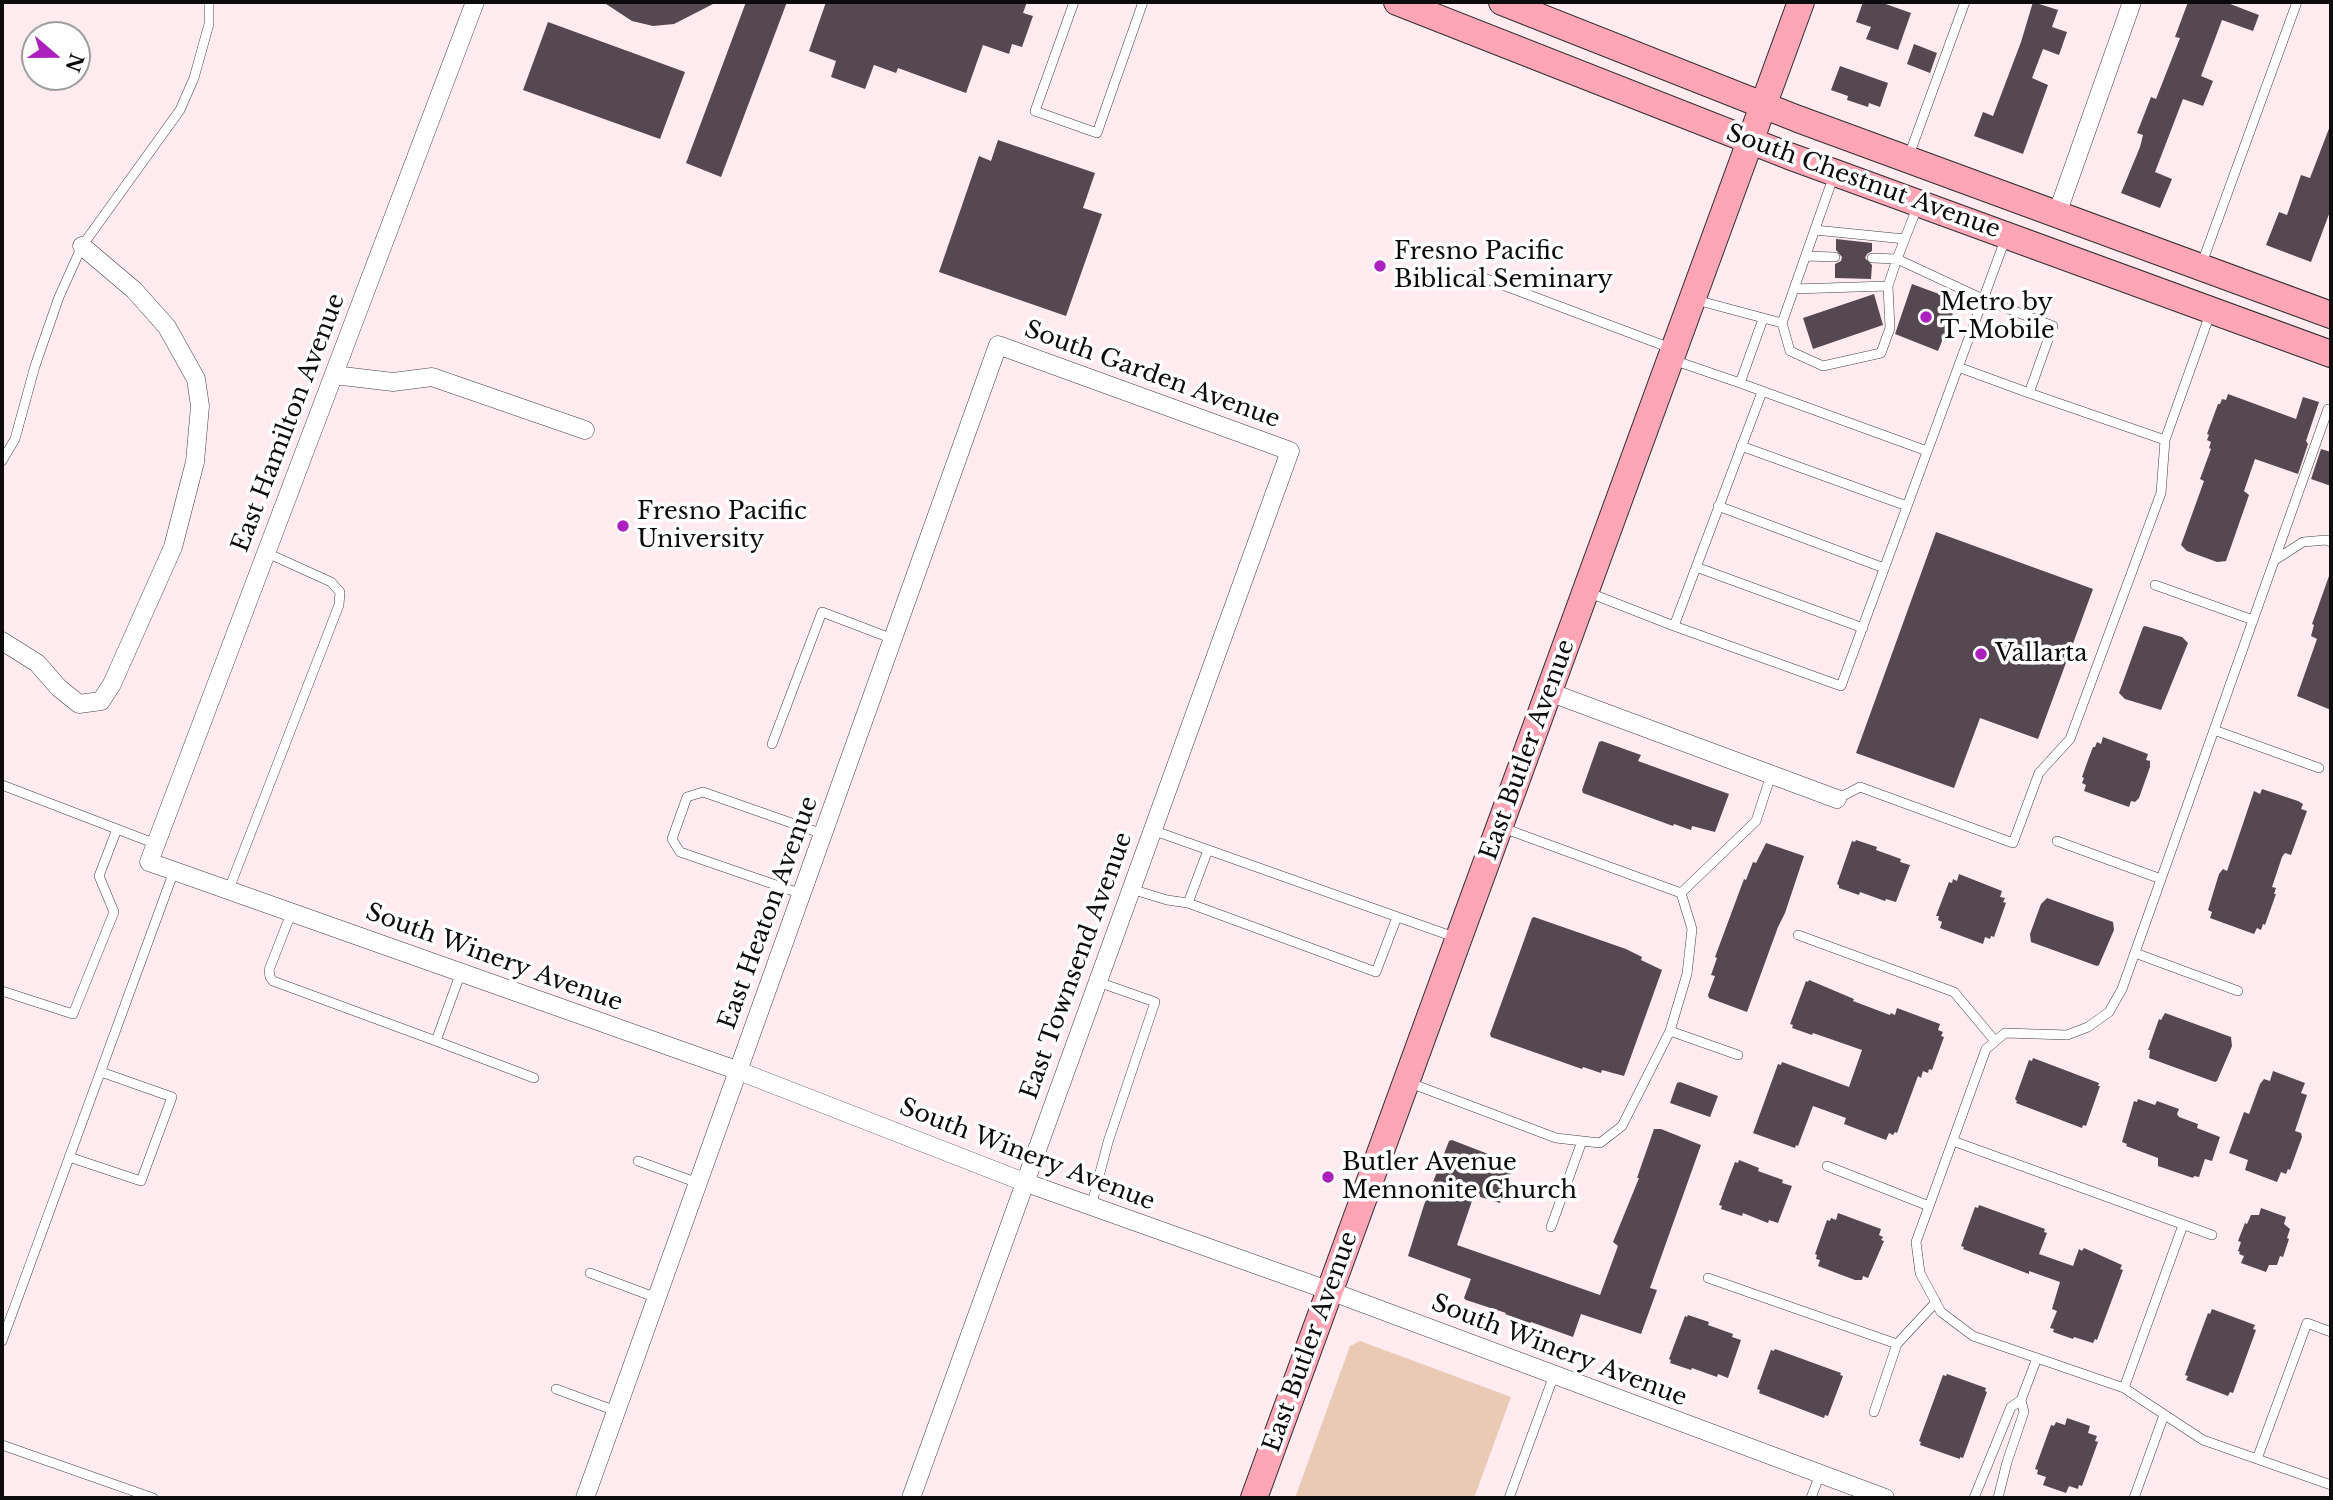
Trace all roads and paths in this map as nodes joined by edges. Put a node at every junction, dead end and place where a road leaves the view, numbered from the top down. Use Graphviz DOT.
graph roads {
  1 [pos="209,2"];
  2 [pos="475,2"];
  3 [pos="1074,2"];
  4 [pos="1143,2"];
  5 [pos="1397,2"];
  6 [pos="1502,2"];
  7 [pos="1801,2"];
  8 [pos="1965,2"];
  9 [pos="2132,2"];
  10 [pos="2297,2"];
  11 [pos="1764,106"];
  12 [pos="1751,141"];
  13 [pos="1908,159"];
  14 [pos="1835,173"];
  15 [pos="1918,203"];
  16 [pos="2056,214"];
  17 [pos="1815,230"];
  18 [pos="2007,235"];
  19 [pos="1905,239"];
  20 [pos="82,246"];
  21 [pos="1806,256"];
  22 [pos="1835,257"];
  23 [pos="1872,258"];
  24 [pos="1897,259"];
  25 [pos="2201,267"];
  26 [pos="1476,275"];
  27 [pos="1888,286"];
  28 [pos="1794,289"];
  29 [pos="1694,299"];
  30 [pos="1983,299"];
  31 [pos="2211,311"];
  32 [pos="2331,314"];
  33 [pos="1763,319"];
  34 [pos="1782,323"];
  35 [pos="998,345"];
  36 [pos="1673,354"];
  37 [pos="2331,354"];
  38 [pos="1958,367"];
  39 [pos="334,375"];
  40 [pos="1740,383"];
  41 [pos="1762,392"];
  42 [pos="2029,393"];
  43 [pos="2328,409"];
  44 [pos="585,430"];
  45 [pos="2165,440"];
  46 [pos="1741,446"];
  47 [pos="1290,451"];
  48 [pos="1927,451"];
  49 [pos="2,461"];
  50 [pos="1718,506"];
  51 [pos="1907,506"];
  52 [pos="2331,542"];
  53 [pos="267,552"];
  54 [pos="2275,559"];
  55 [pos="1696,567"];
  56 [pos="1884,568"];
  57 [pos="2155,585"];
  58 [pos="1585,591"];
  59 [pos="2253,620"];
  60 [pos="1674,626"];
  61 [pos="1863,628"];
  62 [pos="893,639"];
  63 [pos="2,641"];
  64 [pos="1549,692"];
  65 [pos="2214,730"];
  66 [pos="772,744"];
  67 [pos="2319,768"];
  68 [pos="1771,775"];
  69 [pos="2,785"];
  70 [pos="1837,799"];
  71 [pos="1500,827"];
  72 [pos="117,829"];
  73 [pos="1152,831"];
  74 [pos="823,834"];
  75 [pos="2057,841"];
  76 [pos="156,844"];
  77 [pos="1208,850"];
  78 [pos="149,862"];
  79 [pos="174,871"];
  80 [pos="2161,879"];
  81 [pos="1131,889"];
  82 [pos="229,890"];
  83 [pos="1681,893"];
  84 [pos="802,894"];
  85 [pos="1188,903"];
  86 [pos="292,911"];
  87 [pos="1397,917"];
  88 [pos="1798,935"];
  89 [pos="1459,938"];
  90 [pos="2135,953"];
  91 [pos="461,972"];
  92 [pos="1098,982"];
  93 [pos="2238,990"];
  94 [pos="2,991"];
  95 [pos="1670,1031"];
  96 [pos="436,1041"];
  97 [pos="1995,1041"];
  98 [pos="1738,1055"];
  99 [pos="739,1071"];
  100 [pos="101,1072"];
  101 [pos="534,1078"];
  102 [pos="1407,1082"];
  103 [pos="1582,1141"];
  104 [pos="1953,1141"];
  105 [pos="69,1157"];
  106 [pos="638,1161"];
  107 [pos="1828,1167"];
  108 [pos="1024,1182"];
  109 [pos="698,1183"];
  110 [pos="1929,1206"];
  111 [pos="1091,1207"];
  112 [pos="2183,1225"];
  113 [pos="1551,1227"];
  114 [pos="2212,1235"];
  115 [pos="590,1273"];
  116 [pos="1708,1278"];
  117 [pos="1330,1291"];
  118 [pos="657,1298"];
  119 [pos="1936,1302"];
  120 [pos="2331,1332"];
  121 [pos="2,1341"];
  122 [pos="1897,1344"];
  123 [pos="2037,1358"];
  124 [pos="1554,1375"];
  125 [pos="2124,1388"];
  126 [pos="556,1389"];
  127 [pos="2021,1399"];
  128 [pos="616,1411"];
  129 [pos="1874,1412"];
  130 [pos="2164,1415"];
  131 [pos="2,1445"];
  132 [pos="2257,1459"];
  133 [pos="1987,1468"];
  134 [pos="1820,1474"];
  135 [pos="2004,1474"];
  136 [pos="2331,1485"];
  137 [pos="153,1498"];
  138 [pos="585,1498"];
  139 [pos="911,1498"];
  140 [pos="1254,1498"];
  141 [pos="1509,1498"];
  142 [pos="1811,1498"];
  143 [pos="1885,1498"];
  144 [pos="1974,1498"];
  145 [pos="1998,1498"];
  146 [pos="2134,1498"];
  1 -- 20 [label="lane"];
  2 -- 39 [label="street, East Hamilton Avenue"];
  3 -- 4 [label="lane"];
  5 -- 12 [label="main road, South Chestnut Avenue"];
  6 -- 11 [label="main road, South Chestnut Avenue"];
  7 -- 11 [label="main road, East Butler Avenue"];
  8 -- 13 [label="lane"];
  9 -- 16 [label="street"];
  10 -- 25 [label="lane"];
  11 -- 12 [label="main road, East Butler Avenue"];
  11 -- 13 [label="main road, South Chestnut Avenue"];
  12 -- 14 [label="main road, South Chestnut Avenue"];
  12 -- 29 [label="main road, East Butler Avenue"];
  13 -- 16 [label="main road, South Chestnut Avenue"];
  14 -- 15 [label="main road, South Chestnut Avenue"];
  14 -- 17 [label="lane"];
  15 -- 18 [label="main road, South Chestnut Avenue"];
  15 -- 19 [label="lane"];
  16 -- 25 [label="main road, South Chestnut Avenue"];
  17 -- 19 [label="lane"];
  17 -- 21 [label="lane"];
  18 -- 30 [label="lane"];
  18 -- 31 [label="main road, South Chestnut Avenue"];
  19 -- 24 [label="lane"];
  20 -- 49 [label="lane"];
  20 -- 63 [label="street"];
  21 -- 22 [label="lane"];
  21 -- 28 [label="lane"];
  23 -- 24 [label="lane"];
  24 -- 27 [label="lane"];
  24 -- 30 [label="lane"];
  25 -- 32 [label="main road, South Chestnut Avenue"];
  26 -- 36 [label="lane"];
  27 -- 28 [label="lane"];
  27 -- 34 [label="lane"];
  28 -- 34 [label="lane"];
  29 -- 33 [label="lane"];
  29 -- 36 [label="main road, East Butler Avenue"];
  30 -- 38 [label="lane"];
  30 -- 42 [label="lane"];
  31 -- 37 [label="main road, South Chestnut Avenue"];
  31 -- 45 [label="lane"];
  33 -- 34 [label="lane"];
  33 -- 40 [label="lane"];
  35 -- 47 [label="street, South Garden Avenue"];
  35 -- 62 [label="street, East Heaton Avenue"];
  36 -- 40 [label="lane"];
  36 -- 58 [label="main road, East Butler Avenue"];
  38 -- 42 [label="lane"];
  38 -- 48 [label="lane"];
  39 -- 44 [label="street"];
  39 -- 53 [label="street, East Hamilton Avenue"];
  40 -- 41 [label="lane"];
  41 -- 46 [label="lane"];
  41 -- 48 [label="lane"];
  42 -- 45 [label="lane"];
  43 -- 54 [label="lane"];
  45 -- 70 [label="lane"];
  46 -- 50 [label="lane"];
  46 -- 51 [label="lane"];
  47 -- 73 [label="street, East Townsend Avenue"];
  48 -- 51 [label="lane"];
  50 -- 55 [label="lane"];
  50 -- 56 [label="lane"];
  51 -- 56 [label="lane"];
  52 -- 54 [label="lane"];
  53 -- 76 [label="street, East Hamilton Avenue"];
  53 -- 82 [label="lane"];
  54 -- 59 [label="lane"];
  55 -- 60 [label="lane"];
  55 -- 61 [label="lane"];
  56 -- 61 [label="lane"];
  57 -- 59 [label="lane"];
  58 -- 60 [label="lane"];
  58 -- 64 [label="main road, East Butler Avenue"];
  59 -- 65 [label="lane"];
  60 -- 61 [label="lane"];
  62 -- 66 [label="lane"];
  62 -- 74 [label="street, East Heaton Avenue"];
  64 -- 68 [label="street"];
  64 -- 71 [label="main road, East Butler Avenue"];
  65 -- 67 [label="lane"];
  65 -- 80 [label="lane"];
  68 -- 70 [label="street"];
  68 -- 83 [label="lane"];
  69 -- 72 [label="lane"];
  71 -- 83 [label="lane"];
  71 -- 89 [label="main road, East Butler Avenue"];
  72 -- 76 [label="lane"];
  72 -- 94 [label="lane"];
  73 -- 77 [label="lane"];
  73 -- 81 [label="street, East Townsend Avenue"];
  74 -- 84 [label="street, East Heaton Avenue"];
  74 -- 84 [label="lane"];
  75 -- 80 [label="lane"];
  76 -- 78 [label="street, East Hamilton Avenue"];
  77 -- 85 [label="lane"];
  77 -- 87 [label="lane"];
  78 -- 79 [label="street, South Winery Avenue"];
  79 -- 82 [label="street, South Winery Avenue"];
  79 -- 100 [label="lane"];
  80 -- 90 [label="lane"];
  81 -- 85 [label="lane"];
  81 -- 92 [label="street, East Townsend Avenue"];
  82 -- 86 [label="street, South Winery Avenue"];
  83 -- 95 [label="lane"];
  84 -- 99 [label="street, East Heaton Avenue"];
  85 -- 87 [label="lane"];
  86 -- 91 [label="street, South Winery Avenue"];
  86 -- 96 [label="lane"];
  87 -- 89 [label="lane"];
  88 -- 97 [label="lane"];
  89 -- 102 [label="main road, East Butler Avenue"];
  90 -- 93 [label="lane"];
  90 -- 97 [label="lane"];
  91 -- 96 [label="lane"];
  91 -- 99 [label="street, South Winery Avenue"];
  92 -- 108 [label="street, East Townsend Avenue"];
  92 -- 111 [label="lane"];
  95 -- 98 [label="lane"];
  95 -- 103 [label="lane"];
  96 -- 101 [label="lane"];
  97 -- 104 [label="lane"];
  99 -- 108 [label="street, South Winery Avenue"];
  99 -- 109 [label="street, East Heaton Avenue"];
  100 -- 105 [label="lane"];
  100 -- 105 [label="lane"];
  102 -- 103 [label="lane"];
  102 -- 117 [label="main road, East Butler Avenue"];
  103 -- 113 [label="lane"];
  104 -- 110 [label="lane"];
  104 -- 112 [label="lane"];
  105 -- 121 [label="lane"];
  106 -- 109 [label="lane"];
  107 -- 110 [label="lane"];
  108 -- 111 [label="street, South Winery Avenue"];
  108 -- 139 [label="street, East Townsend Avenue"];
  109 -- 118 [label="street, East Heaton Avenue"];
  110 -- 119 [label="lane"];
  111 -- 117 [label="street, South Winery Avenue"];
  112 -- 114 [label="lane"];
  112 -- 125 [label="lane"];
  115 -- 118 [label="lane"];
  116 -- 122 [label="lane"];
  117 -- 124 [label="street, South Winery Avenue"];
  117 -- 140 [label="main road, East Butler Avenue"];
  118 -- 128 [label="street, East Heaton Avenue"];
  119 -- 122 [label="lane"];
  119 -- 123 [label="lane"];
  120 -- 132 [label="lane"];
  122 -- 129 [label="lane"];
  123 -- 125 [label="lane"];
  123 -- 127 [label="lane"];
  124 -- 134 [label="street, South Winery Avenue"];
  124 -- 141 [label="lane"];
  125 -- 130 [label="lane"];
  126 -- 128 [label="lane"];
  127 -- 133 [label="lane"];
  127 -- 135 [label="lane"];
  128 -- 138 [label="street, East Heaton Avenue"];
  130 -- 132 [label="lane"];
  130 -- 146 [label="lane"];
  131 -- 137 [label="lane"];
  132 -- 136 [label="lane"];
  133 -- 135 [label="lane"];
  133 -- 144 [label="lane"];
  134 -- 142 [label="lane"];
  134 -- 143 [label="street, South Winery Avenue"];
  135 -- 145 [label="lane"];
}
